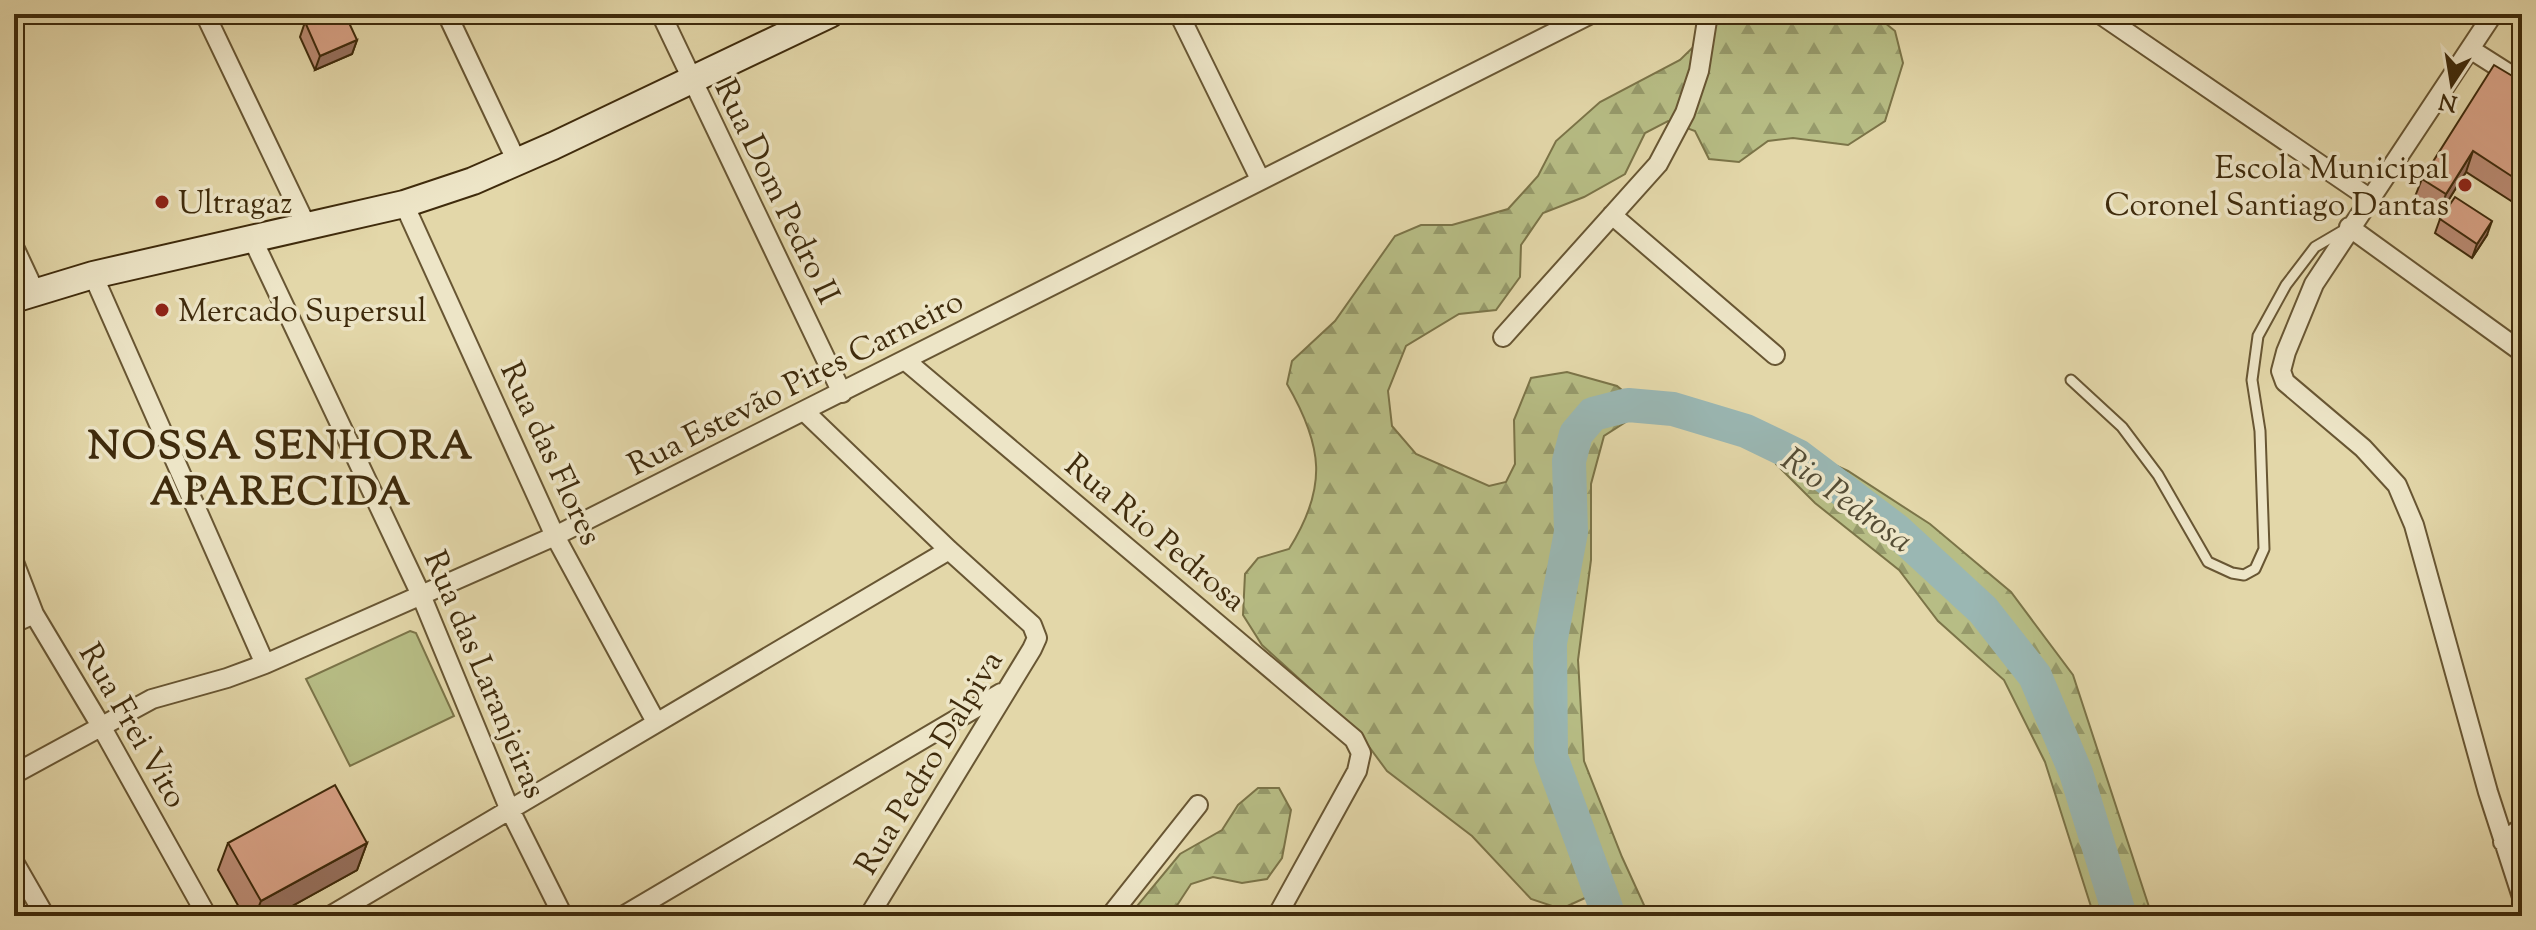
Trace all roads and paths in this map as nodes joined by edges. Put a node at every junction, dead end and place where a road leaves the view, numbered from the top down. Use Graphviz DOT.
graph roads {
  1 [pos="205,14"];
  2 [pos="447,14"];
  3 [pos="661,14"];
  4 [pos="830,14"];
  5 [pos="1179,14"];
  6 [pos="1591,14"];
  7 [pos="1708,14"];
  8 [pos="2100,14"];
  9 [pos="2493,14"];
  10 [pos="2470,49"];
  11 [pos="693,81"];
  12 [pos="2522,82"];
  13 [pos="517,162"];
  14 [pos="1260,179"];
  15 [pos="2369,198"];
  16 [pos="404,204"];
  17 [pos="1612,215"];
  18 [pos="307,227"];
  19 [pos="2349,227"];
  20 [pos="252,238"];
  21 [pos="14,247"];
  22 [pos="93,275"];
  23 [pos="24,295"];
  24 [pos="1503,337"];
  25 [pos="2522,352"];
  26 [pos="1775,355"];
  27 [pos="906,361"];
  28 [pos="2071,380"];
  29 [pos="842,393"];
  30 [pos="804,411"];
  31 [pos="555,536"];
  32 [pos="949,550"];
  33 [pos="14,562"];
  34 [pos="421,595"];
  35 [pos="34,614"];
  36 [pos="14,623"];
  37 [pos="265,664"];
  38 [pos="1004,692"];
  39 [pos="656,722"];
  40 [pos="101,726"];
  41 [pos="14,774"];
  42 [pos="1198,805"];
  43 [pos="509,808"];
  44 [pos="2522,827"];
  45 [pos="2503,842"];
  46 [pos="14,862"];
  47 [pos="2522,897"];
  48 [pos="44,916"];
  49 [pos="207,916"];
  50 [pos="330,916"];
  51 [pos="563,916"];
  52 [pos="623,916"];
  53 [pos="869,916"];
  54 [pos="1110,916"];
  55 [pos="1277,916"];
  1 -- 18 [label="street"];
  2 -- 13 [label="street"];
  3 -- 11 [label="street, Rua Dom Pedro II"];
  4 -- 11 [label="street"];
  5 -- 14 [label="street"];
  6 -- 14 [label="street, Rua Estevão Pires Carneiro"];
  7 -- 17 [label="street"];
  8 -- 15 [label="street"];
  9 -- 10 [label="street"];
  10 -- 12 [label="street"];
  10 -- 15 [label="street"];
  11 -- 13 [label="street"];
  11 -- 29 [label="street, Rua Dom Pedro II"];
  13 -- 16 [label="street"];
  14 -- 27 [label="street, Rua Estevão Pires Carneiro"];
  15 -- 19 [label="street"];
  16 -- 18 [label="street"];
  16 -- 31 [label="street, Rua das Flores"];
  17 -- 24 [label="street"];
  17 -- 26 [label="street"];
  18 -- 20 [label="street"];
  19 -- 25 [label="street"];
  19 -- 28 [label="lane"];
  19 -- 45 [label="street"];
  20 -- 22 [label="street"];
  20 -- 34 [label="street, Rua das Laranjeiras"];
  21 -- 23 [label="street"];
  22 -- 23 [label="street"];
  22 -- 37 [label="street"];
  27 -- 29 [label="street, Rua Estevão Pires Carneiro"];
  27 -- 55 [label="street, Rua Rio Pedrosa"];
  29 -- 30 [label="street, Rua Estevão Pires Carneiro"];
  30 -- 31 [label="street, Rua Estevão Pires Carneiro"];
  30 -- 32 [label="street"];
  31 -- 34 [label="street, Rua Estevão Pires Carneiro"];
  31 -- 39 [label="street, Rua das Flores"];
  32 -- 38 [label="street, Rua Pedro Dalpiva"];
  32 -- 39 [label="street"];
  33 -- 35 [label="street, Rua Frei Vito"];
  34 -- 37 [label="street, Rua Estevão Pires Carneiro"];
  34 -- 43 [label="street, Rua das Laranjeiras"];
  35 -- 36 [label="street"];
  35 -- 40 [label="street, Rua Frei Vito"];
  37 -- 40 [label="street, Rua Estevão Pires Carneiro"];
  38 -- 52 [label="street"];
  38 -- 53 [label="street, Rua Pedro Dalpiva"];
  39 -- 43 [label="street"];
  40 -- 41 [label="street, Rua Estevão Pires Carneiro"];
  40 -- 49 [label="street, Rua Frei Vito"];
  42 -- 54 [label="street"];
  43 -- 50 [label="street"];
  43 -- 51 [label="street, Rua das Laranjeiras"];
  44 -- 45 [label="street"];
  45 -- 47 [label="street"];
  46 -- 48 [label="street"];
}
